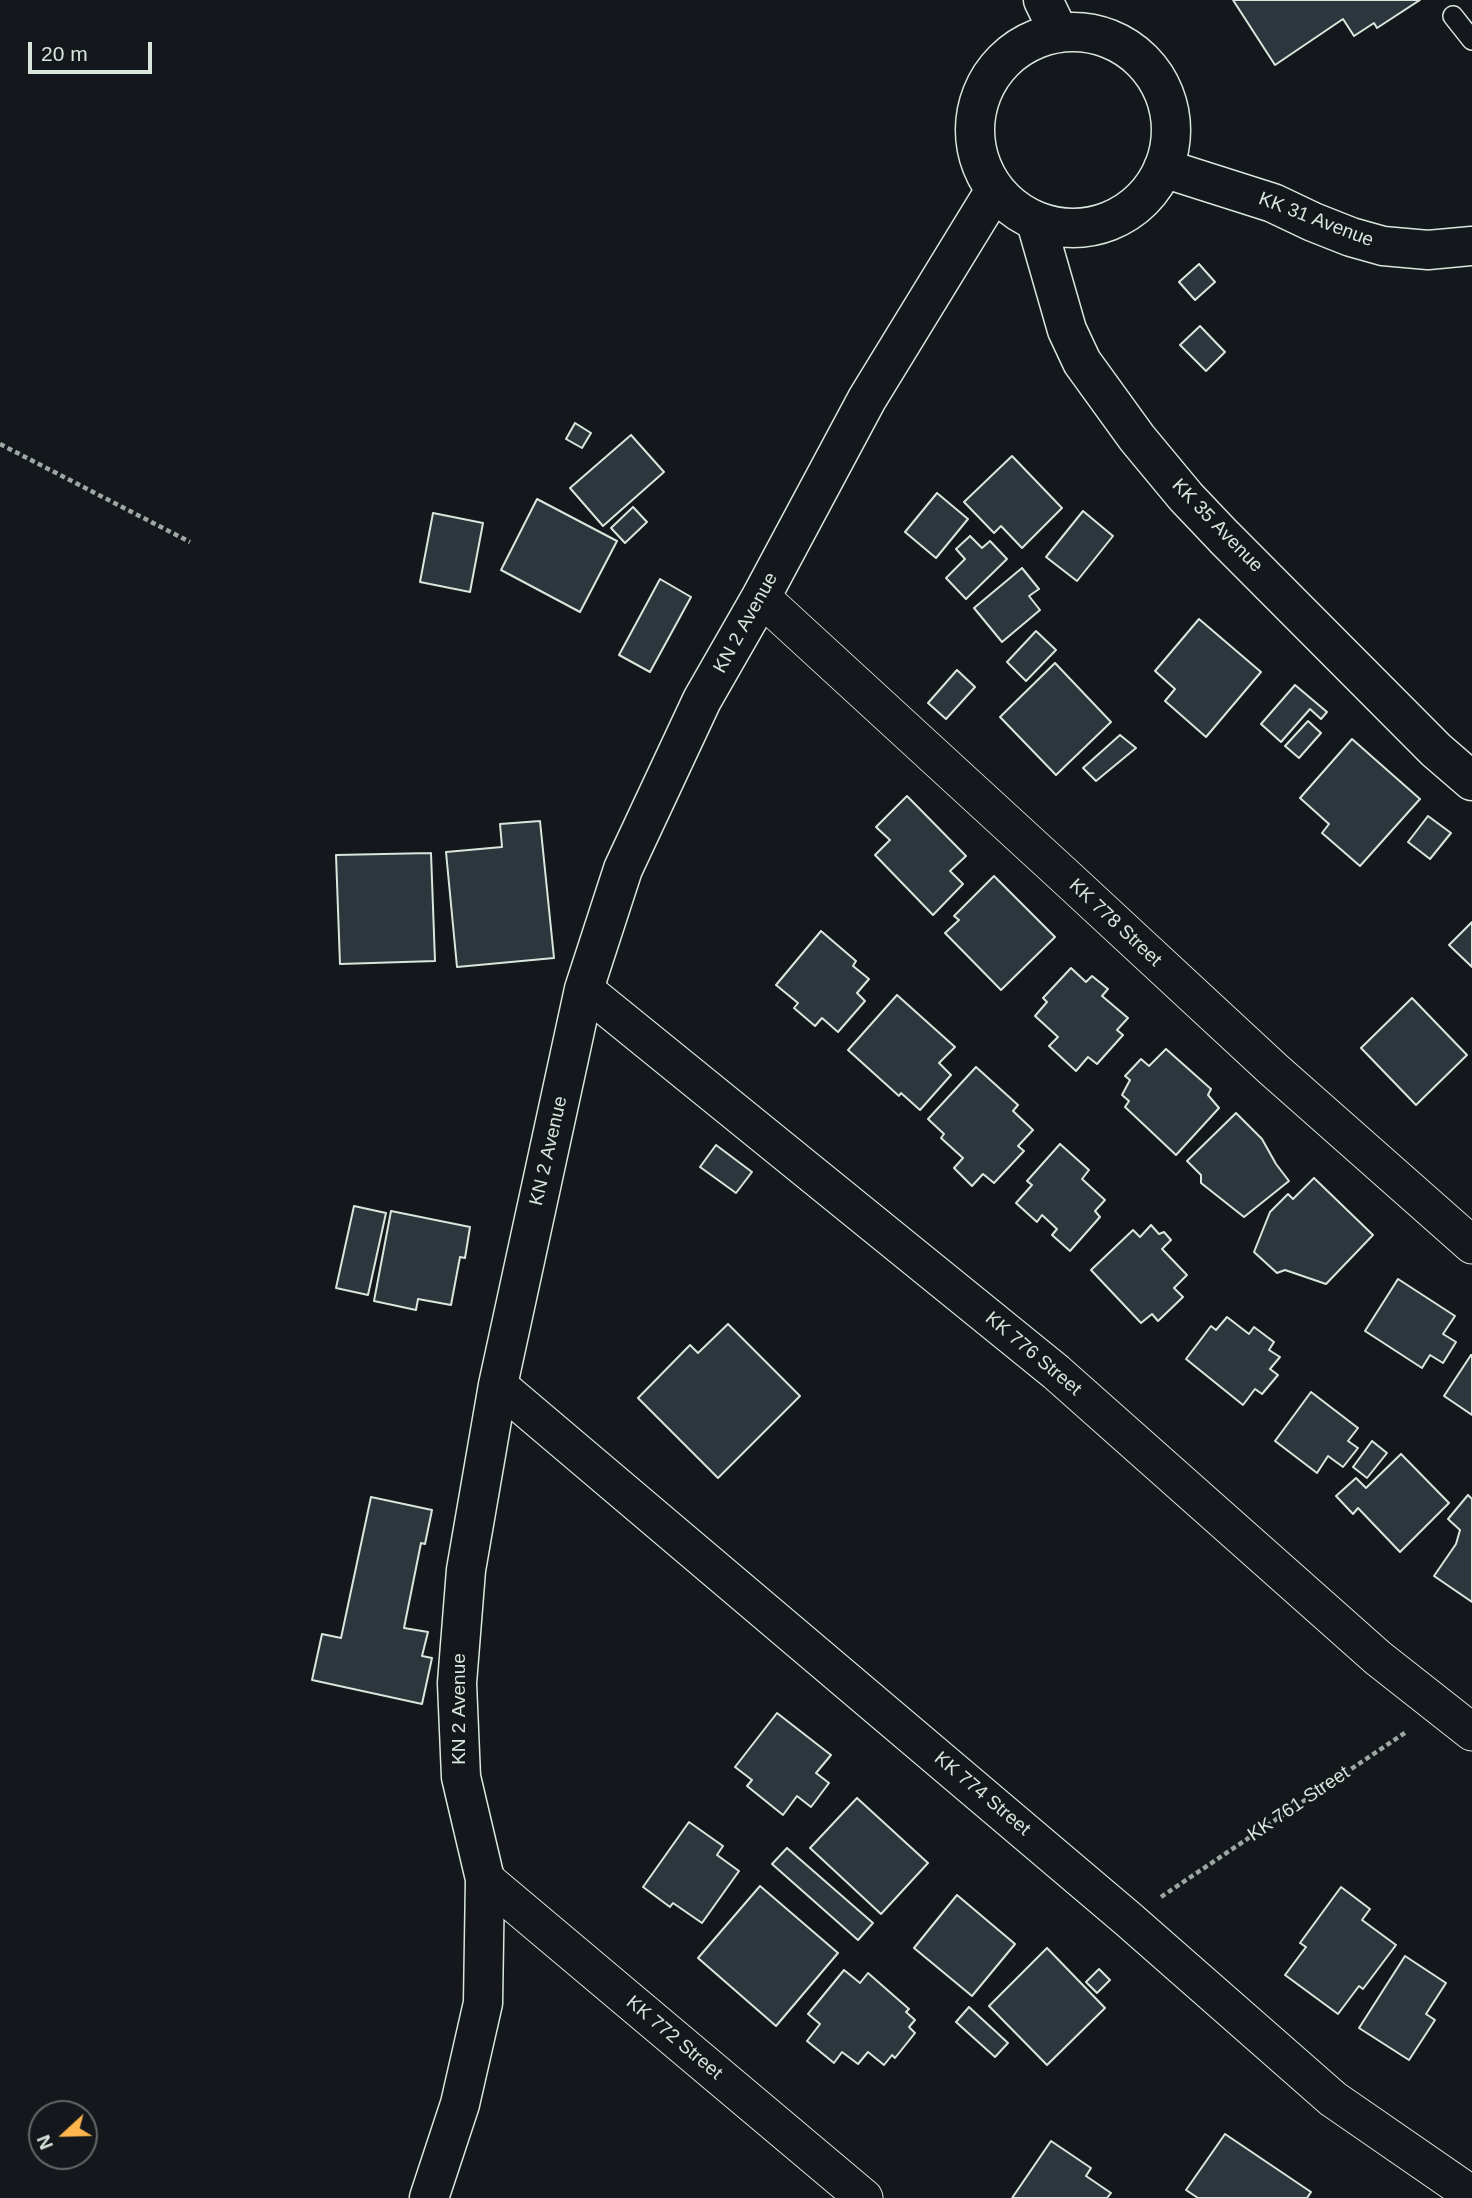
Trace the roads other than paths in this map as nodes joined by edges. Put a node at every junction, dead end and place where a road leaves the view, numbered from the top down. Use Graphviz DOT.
graph roads {
  1 [pos="1051,16"];
  2 [pos="1453,16"];
  3 [pos="1472,40"];
  4 [pos="1163,168"];
  5 [pos="995,190"];
  6 [pos="1036,222"];
  7 [pos="1472,246"];
  8 [pos="761,597"];
  9 [pos="1472,781"];
  10 [pos="584,989"];
  11 [pos="1472,1245"];
  12 [pos="498,1385"];
  13 [pos="1457,1701"];
  14 [pos="1472,1732"];
  15 [pos="485,1879"];
  16 [pos="1472,2195"];
  17 [pos="429,2198"];
  18 [pos="864,2198"];
  1 -- 4 [label="street"];
  1 -- 5 [label="street"];
  2 -- 3 [label="lane"];
  4 -- 6 [label="street"];
  4 -- 7 [label="street, KK 31 Avenue"];
  5 -- 6 [label="street"];
  5 -- 8 [label="street, KN 2 Avenue"];
  6 -- 9 [label="street, KK 35 Avenue"];
  8 -- 10 [label="street, KN 2 Avenue"];
  8 -- 11 [label="street, KK 778 Street"];
  10 -- 12 [label="street, KN 2 Avenue"];
  10 -- 13 [label="street, KK 776 Street"];
  12 -- 15 [label="street, KN 2 Avenue"];
  12 -- 16 [label="street, KK 774 Street"];
  13 -- 14 [label="street, KK 776 Street"];
  15 -- 17 [label="street, KN 2 Avenue"];
  15 -- 18 [label="street, KK 772 Street"];
}
